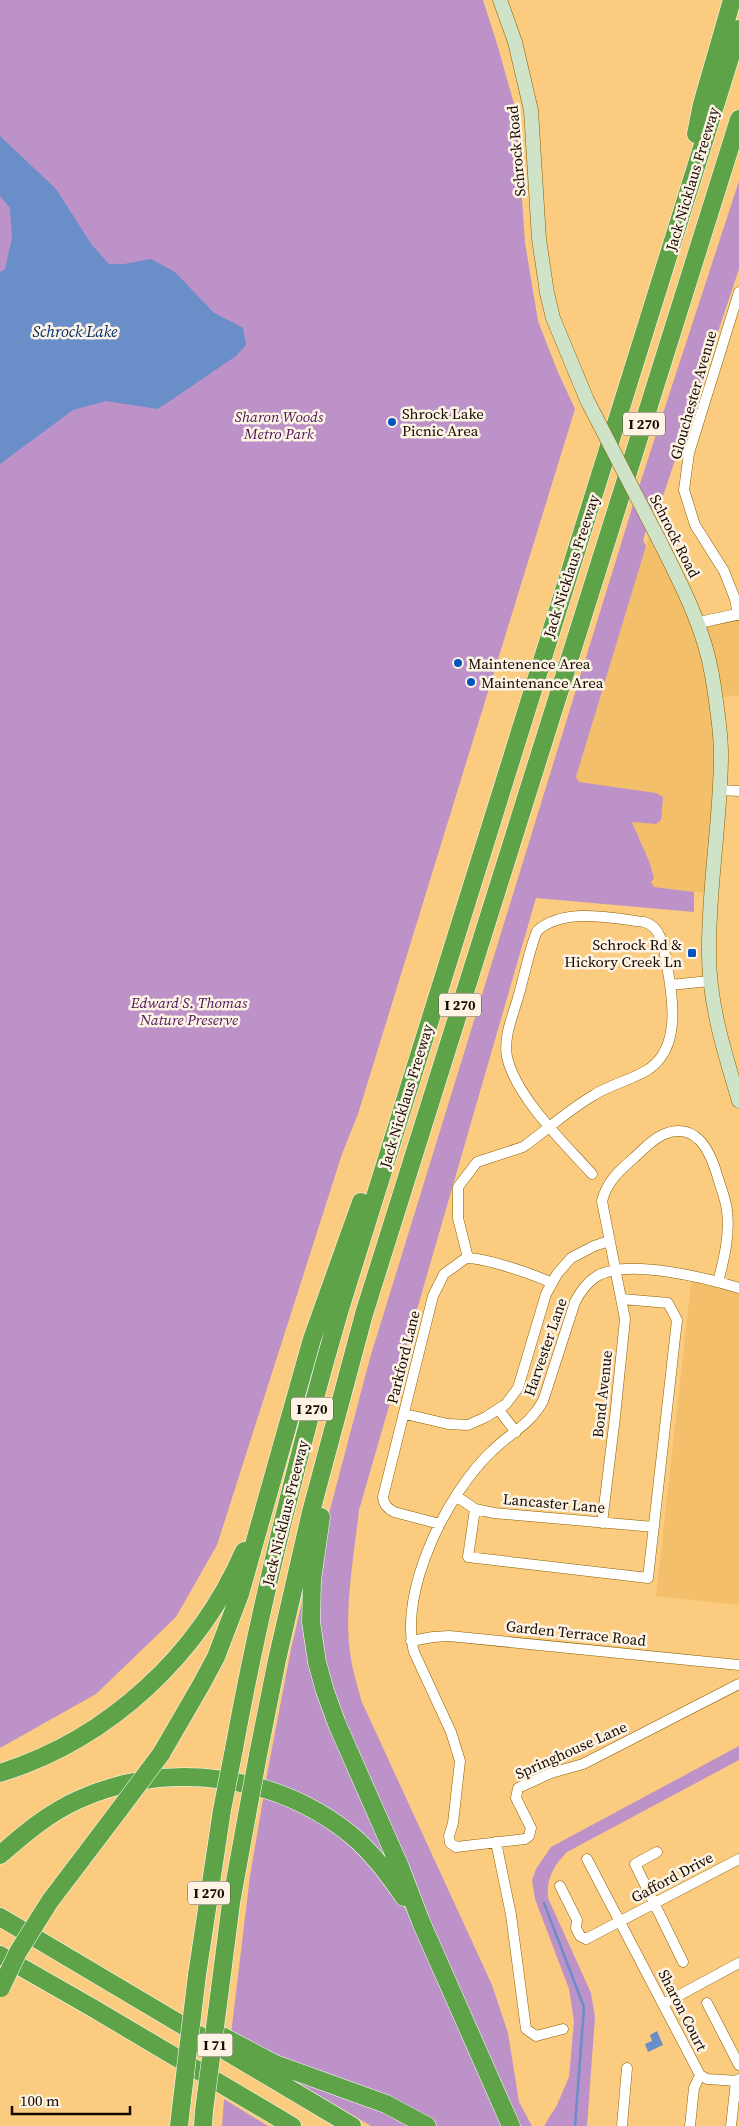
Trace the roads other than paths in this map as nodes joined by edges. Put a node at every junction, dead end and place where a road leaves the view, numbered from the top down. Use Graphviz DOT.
graph roads {
  1 [pos="500,0"];
  2 [pos="732,0"];
  3 [pos="739,29"];
  4 [pos="739,119"];
  5 [pos="739,128"];
  6 [pos="719,180"];
  7 [pos="675,234"];
  8 [pos="739,292"];
  9 [pos="739,615"];
  10 [pos="697,623"];
  11 [pos="720,790"];
  12 [pos="739,791"];
  13 [pos="710,981"];
  14 [pos="670,985"];
  15 [pos="734,1070"];
  16 [pos="413,1074"];
  17 [pos="739,1102"];
  18 [pos="549,1126"];
  19 [pos="592,1174"];
  20 [pos="609,1241"];
  21 [pos="468,1258"];
  22 [pos="615,1270"];
  23 [pos="718,1282"];
  24 [pos="552,1283"];
  25 [pos="739,1288"];
  26 [pos="622,1299"];
  27 [pos="357,1342"];
  28 [pos="498,1409"];
  29 [pos="405,1414"];
  30 [pos="516,1432"];
  31 [pos="274,1473"];
  32 [pos="456,1496"];
  33 [pos="475,1509"];
  34 [pos="602,1523"];
  35 [pos="440,1524"];
  36 [pos="654,1527"];
  37 [pos="411,1641"];
  38 [pos="739,1665"];
  39 [pos="739,1684"];
  40 [pos="460,1761"];
  41 [pos="0,1773"];
  42 [pos="496,1842"];
  43 [pos="657,1852"];
  44 [pos="0,1855"];
  45 [pos="587,1859"];
  46 [pos="739,1859"];
  47 [pos="560,1886"];
  48 [pos="654,1904"];
  49 [pos="0,1917"];
  50 [pos="421,1922"];
  51 [pos="620,1922"];
  52 [pos="0,1956"];
  53 [pos="683,1962"];
  54 [pos="79,1963"];
  55 [pos="739,1963"];
  56 [pos="0,1990"];
  57 [pos="707,2003"];
  58 [pos="663,2004"];
  59 [pos="563,2029"];
  60 [pos="739,2064"];
  61 [pos="627,2068"];
  62 [pos="700,2075"];
  63 [pos="738,2081"];
  64 [pos="254,2104"];
  65 [pos="734,2120"];
  66 [pos="204,2121"];
  67 [pos="179,2126"];
  68 [pos="282,2126"];
  69 [pos="292,2126"];
  70 [pos="352,2126"];
  71 [pos="427,2126"];
  72 [pos="512,2126"];
  73 [pos="622,2126"];
  74 [pos="690,2126"];
  1 -- 10 [label="main road, Schrock Road, bridge"];
  2 -- 7 [label="highway"];
  3 -- 7 [label="highway, Jack Nicklaus Freeway / I 270"];
  4 -- 6 [label="highway, Jack Nicklaus Freeway / I 270"];
  5 -- 6 [label="highway"];
  6 -- 27 [label="highway, Jack Nicklaus Freeway / I 270"];
  7 -- 16 [label="highway, Jack Nicklaus Freeway / I 270"];
  8 -- 9 [label="street, Glouchester Avenue"];
  9 -- 10 [label="street"];
  10 -- 11 [label="main road, Schrock Road"];
  11 -- 12 [label="street"];
  11 -- 13 [label="main road, Schrock Road"];
  13 -- 14 [label="street"];
  13 -- 15 [label="main road, Schrock Road"];
  14 -- 18 [label="street"];
  14 -- 18 [label="street"];
  15 -- 17 [label="main road, Schrock Road"];
  16 -- 31 [label="highway"];
  16 -- 67 [label="highway, Jack Nicklaus Freeway / I 270, bridge"];
  18 -- 19 [label="street"];
  18 -- 21 [label="street"];
  20 -- 22 [label="street"];
  20 -- 23 [label="street"];
  20 -- 24 [label="street"];
  21 -- 24 [label="street"];
  21 -- 29 [label="street, Parkford Lane"];
  22 -- 23 [label="street"];
  22 -- 26 [label="street, Bond Avenue"];
  22 -- 30 [label="street, Harvester Lane"];
  23 -- 25 [label="street"];
  24 -- 28 [label="street"];
  26 -- 34 [label="street, Bond Avenue"];
  26 -- 36 [label="street"];
  27 -- 50 [label="highway"];
  27 -- 66 [label="highway, Jack Nicklaus Freeway / I 270, bridge"];
  28 -- 29 [label="street"];
  28 -- 30 [label="street"];
  29 -- 35 [label="street, Parkford Lane"];
  30 -- 32 [label="street, Harvester Lane"];
  31 -- 41 [label="highway"];
  31 -- 56 [label="highway, bridge"];
  32 -- 33 [label="street, Lancaster Lane"];
  32 -- 35 [label="street, Harvester Lane"];
  33 -- 34 [label="street, Lancaster Lane"];
  33 -- 36 [label="street"];
  34 -- 36 [label="street, Lancaster Lane"];
  35 -- 37 [label="street, Harvester Lane"];
  37 -- 38 [label="street, Garden Terrace Road"];
  37 -- 40 [label="street, Harvester Lane"];
  39 -- 42 [label="street, Springhouse Lane"];
  40 -- 42 [label="street, Springhouse Lane"];
  42 -- 59 [label="street"];
  43 -- 48 [label="street"];
  44 -- 50 [label="highway"];
  45 -- 51 [label="street, Sharon Court"];
  46 -- 48 [label="street, Gafford Drive"];
  47 -- 51 [label="street"];
  48 -- 51 [label="street, Gafford Drive"];
  48 -- 53 [label="street"];
  49 -- 54 [label="highway, I 71"];
  50 -- 72 [label="highway"];
  51 -- 58 [label="street, Sharon Court"];
  52 -- 64 [label="highway, I 71"];
  54 -- 70 [label="highway, I 71"];
  54 -- 71 [label="highway"];
  55 -- 58 [label="street"];
  57 -- 60 [label="street"];
  58 -- 62 [label="street, Sharon Court"];
  61 -- 73 [label="street"];
  62 -- 63 [label="street, Sharon Court"];
  62 -- 74 [label="street"];
  63 -- 65 [label="street"];
  64 -- 68 [label="highway"];
  64 -- 69 [label="highway, I 71"];
}
